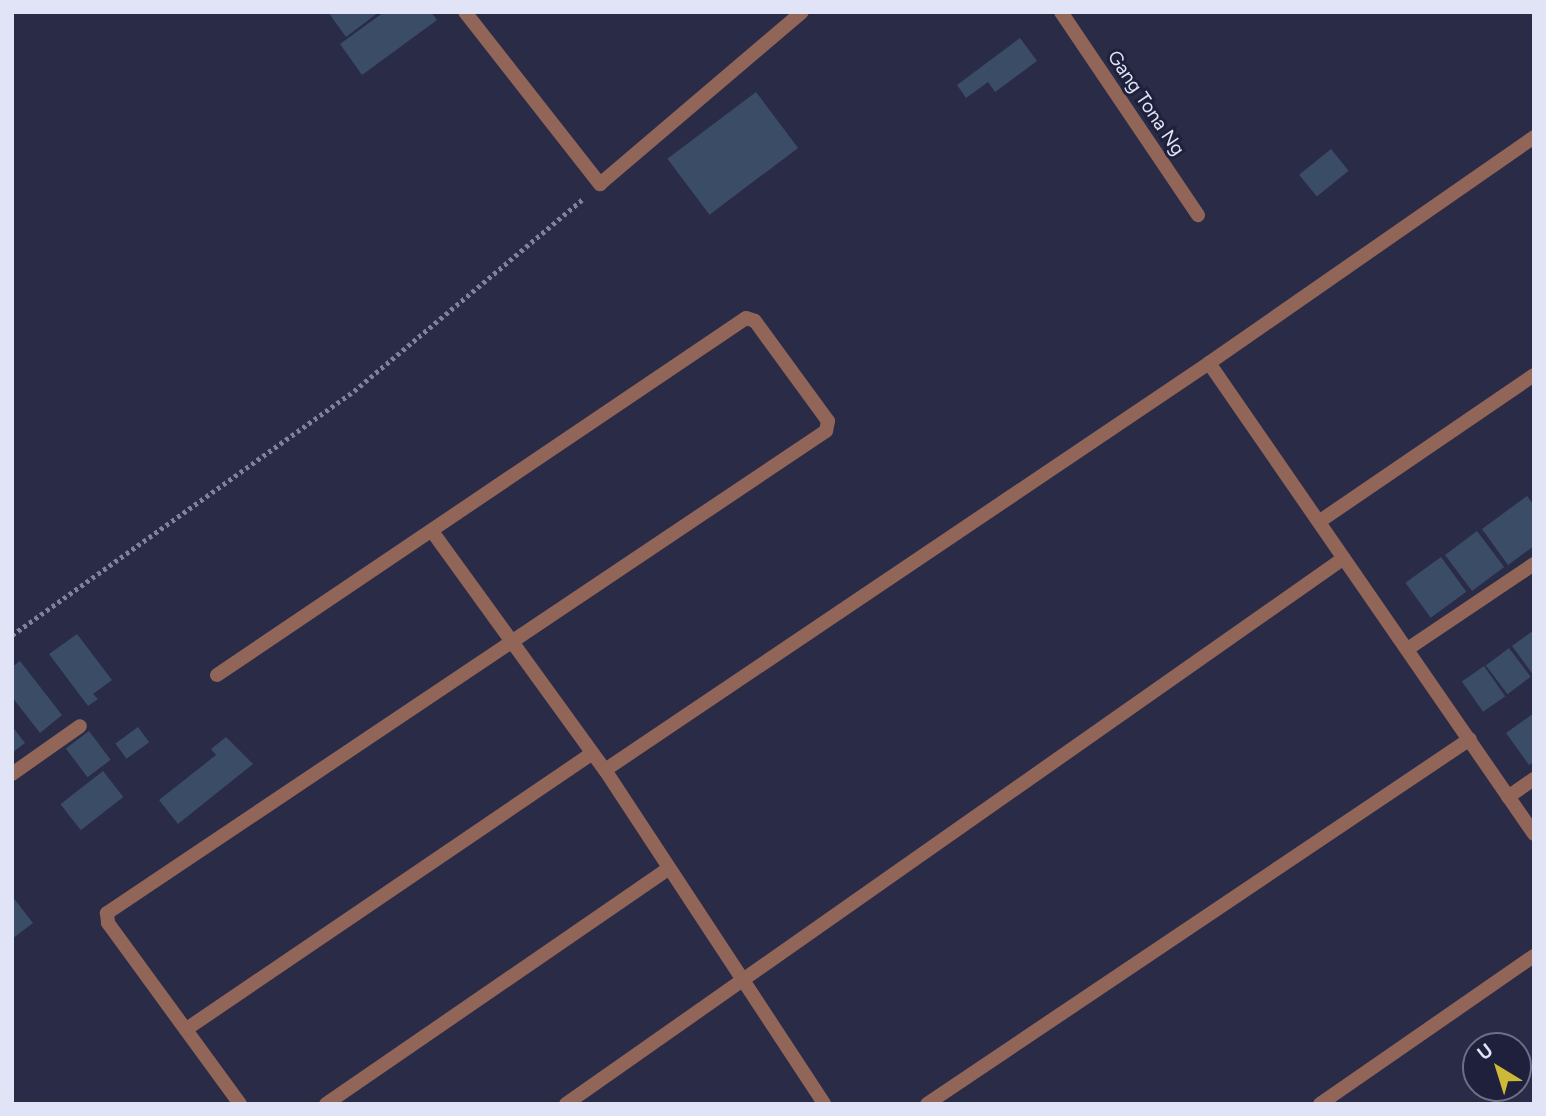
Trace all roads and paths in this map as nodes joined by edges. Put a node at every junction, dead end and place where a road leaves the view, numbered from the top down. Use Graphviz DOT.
graph roads {
  1 [pos="465,12"];
  2 [pos="802,12"];
  3 [pos="1061,12"];
  4 [pos="1534,137"];
  5 [pos="600,184"];
  6 [pos="1198,215"];
  7 [pos="1209,363"];
  8 [pos="1534,374"];
  9 [pos="1320,521"];
  10 [pos="434,534"];
  11 [pos="1344,558"];
  12 [pos="1534,564"];
  13 [pos="12,635"];
  14 [pos="511,640"];
  15 [pos="1409,648"];
  16 [pos="217,675"];
  17 [pos="80,726"];
  18 [pos="1470,739"];
  19 [pos="592,753"];
  20 [pos="605,770"];
  21 [pos="12,774"];
  22 [pos="1534,779"];
  23 [pos="1508,797"];
  24 [pos="1534,834"];
  25 [pos="669,868"];
  26 [pos="1534,956"];
  27 [pos="741,978"];
  28 [pos="188,1028"];
  29 [pos="240,1104"];
  30 [pos="326,1104"];
  31 [pos="566,1104"];
  32 [pos="824,1104"];
  33 [pos="927,1104"];
  34 [pos="1320,1104"];
  1 -- 5 [label="street"];
  2 -- 5 [label="street"];
  3 -- 6 [label="street, Gang Tona Ng"];
  4 -- 7 [label="street"];
  5 -- 13 [label="path"];
  7 -- 9 [label="street"];
  7 -- 20 [label="street"];
  8 -- 9 [label="street"];
  9 -- 11 [label="street"];
  10 -- 14 [label="street"];
  10 -- 14 [label="street"];
  10 -- 16 [label="street"];
  11 -- 15 [label="street"];
  11 -- 27 [label="street"];
  12 -- 15 [label="street"];
  14 -- 19 [label="street"];
  14 -- 28 [label="street"];
  15 -- 18 [label="street"];
  17 -- 21 [label="street"];
  18 -- 23 [label="street"];
  18 -- 33 [label="street"];
  19 -- 20 [label="street"];
  19 -- 28 [label="street"];
  20 -- 25 [label="street"];
  22 -- 23 [label="street"];
  23 -- 24 [label="street"];
  25 -- 27 [label="street"];
  25 -- 30 [label="street"];
  26 -- 34 [label="street"];
  27 -- 31 [label="street"];
  27 -- 32 [label="street"];
  28 -- 29 [label="street"];
}
